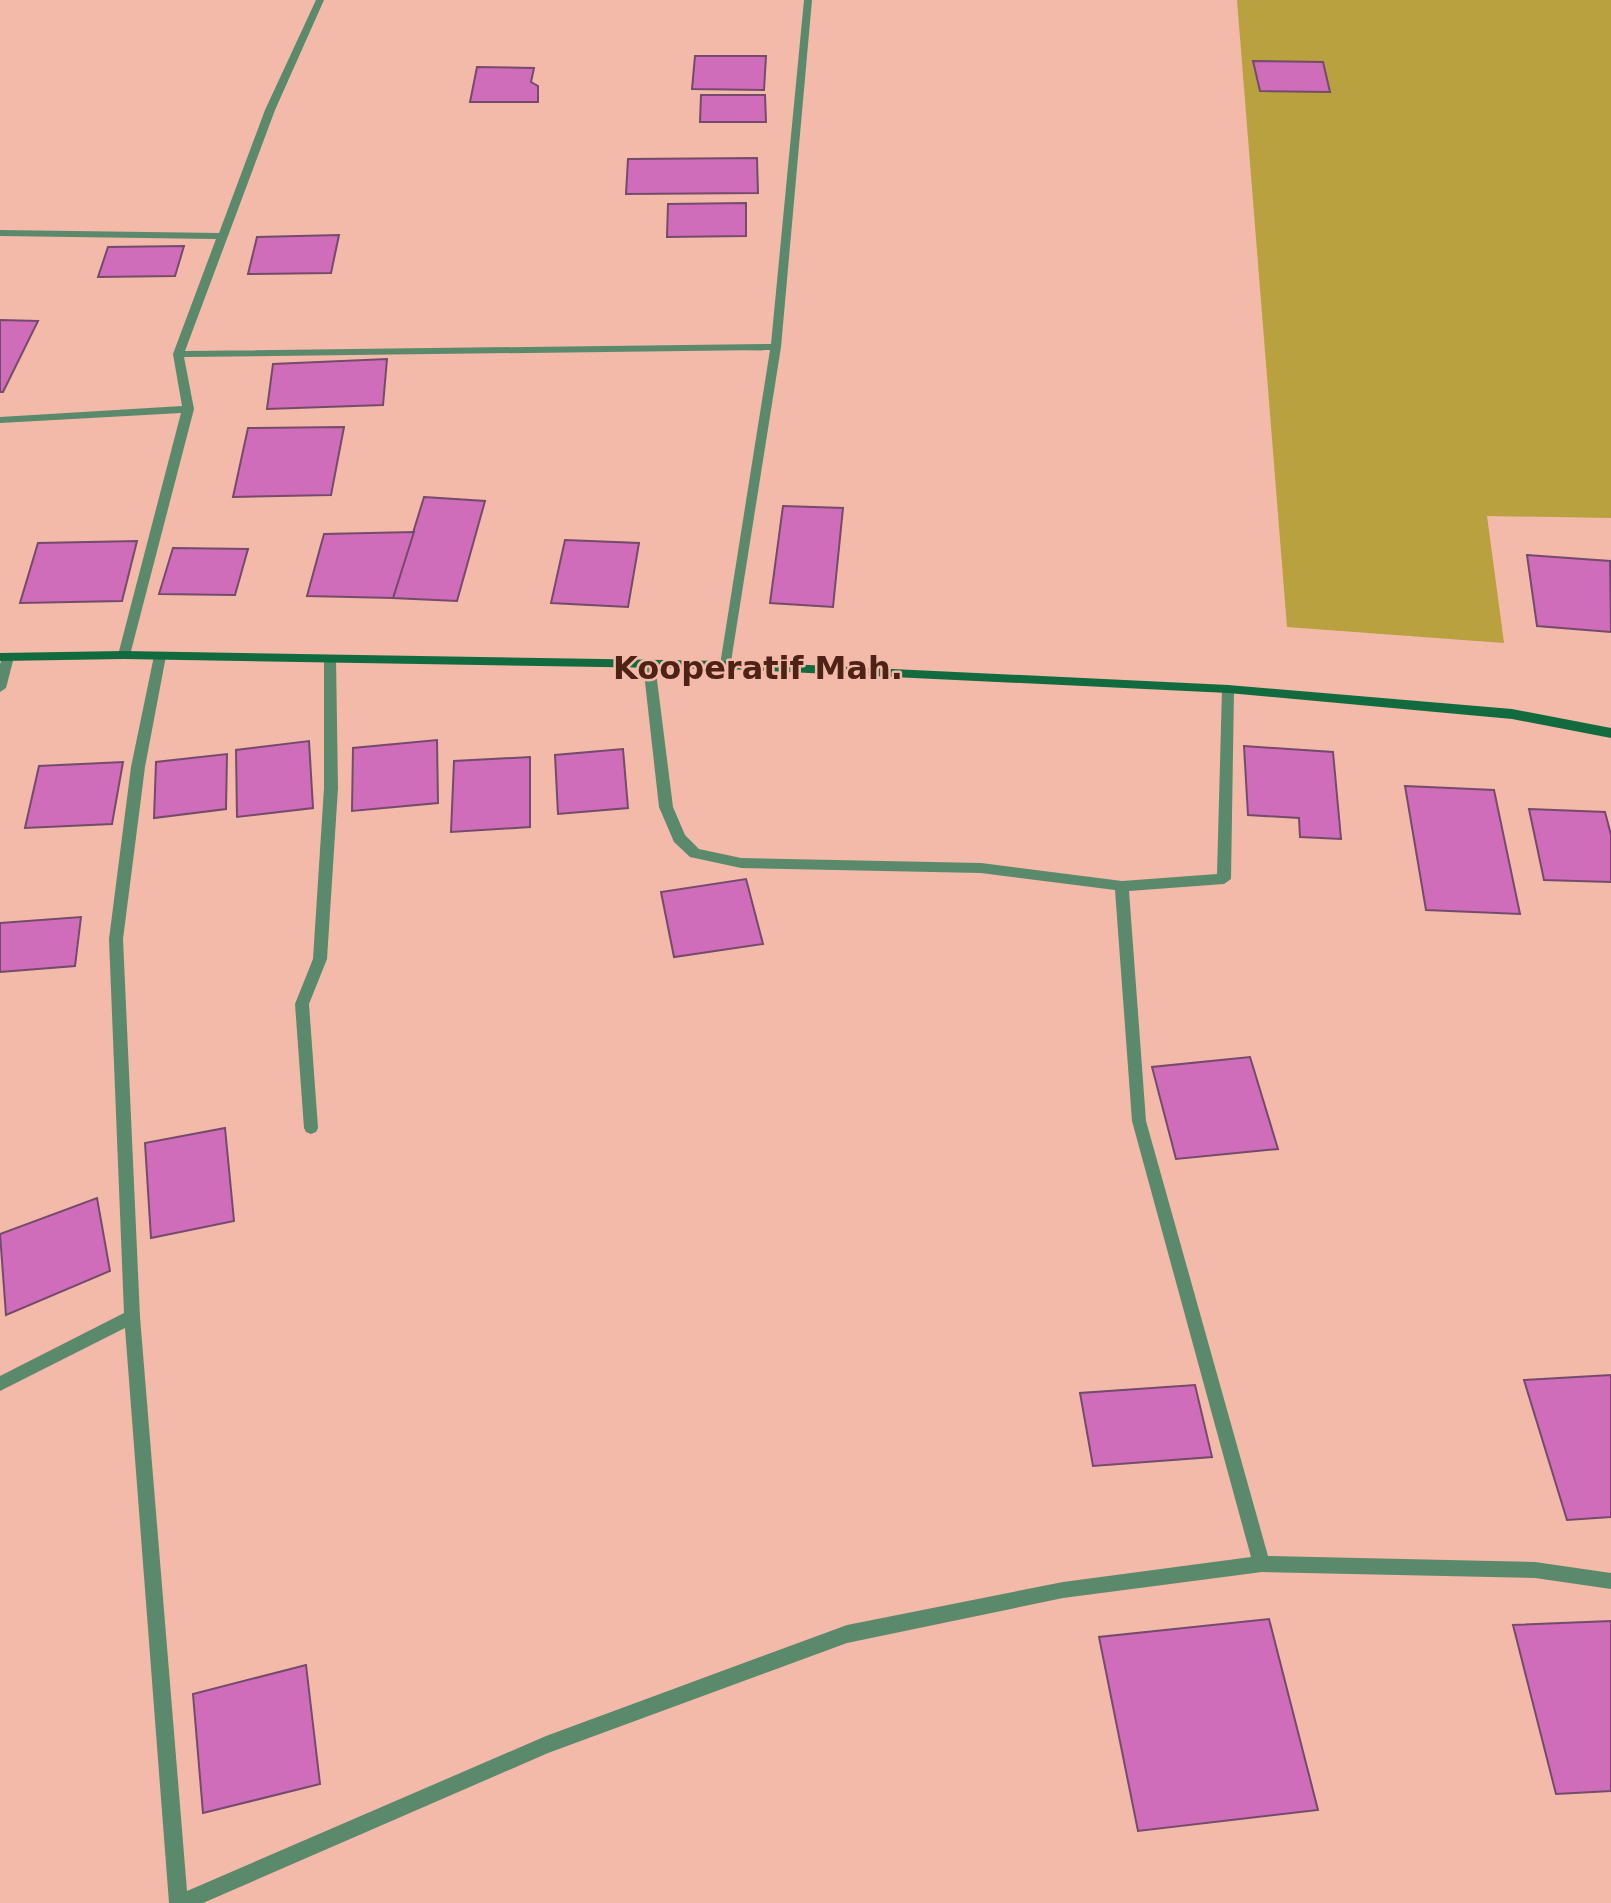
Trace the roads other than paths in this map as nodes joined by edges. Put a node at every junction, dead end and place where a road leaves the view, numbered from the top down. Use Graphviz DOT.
graph roads {
  1 [pos="320,0"];
  2 [pos="808,0"];
  3 [pos="0,233"];
  4 [pos="222,236"];
  5 [pos="776,347"];
  6 [pos="178,354"];
  7 [pos="188,409"];
  8 [pos="0,419"];
  9 [pos="124,655"];
  10 [pos="160,656"];
  11 [pos="4,657"];
  12 [pos="330,659"];
  13 [pos="649,664"];
  14 [pos="726,665"];
  15 [pos="0,688"];
  16 [pos="1228,689"];
  17 [pos="1611,733"];
  18 [pos="1122,886"];
  19 [pos="311,1128"];
  20 [pos="132,1317"];
  21 [pos="0,1384"];
  22 [pos="1262,1564"];
  23 [pos="1611,1581"];
  24 [pos="180,1903"];
  1 -- 4 [label="street"];
  2 -- 5 [label="street"];
  3 -- 4 [label="street"];
  4 -- 6 [label="street"];
  5 -- 6 [label="street"];
  5 -- 14 [label="street"];
  6 -- 7 [label="street"];
  7 -- 8 [label="street"];
  7 -- 9 [label="street"];
  9 -- 10 [label="main road"];
  9 -- 11 [label="main road"];
  10 -- 12 [label="main road"];
  10 -- 20 [label="street"];
  11 -- 15 [label="street"];
  12 -- 13 [label="main road"];
  12 -- 19 [label="street"];
  13 -- 14 [label="main road"];
  13 -- 18 [label="street"];
  14 -- 16 [label="main road"];
  16 -- 17 [label="main road"];
  16 -- 18 [label="street"];
  18 -- 22 [label="street"];
  20 -- 21 [label="street"];
  20 -- 24 [label="street"];
  22 -- 23 [label="street"];
  22 -- 24 [label="street"];
}
